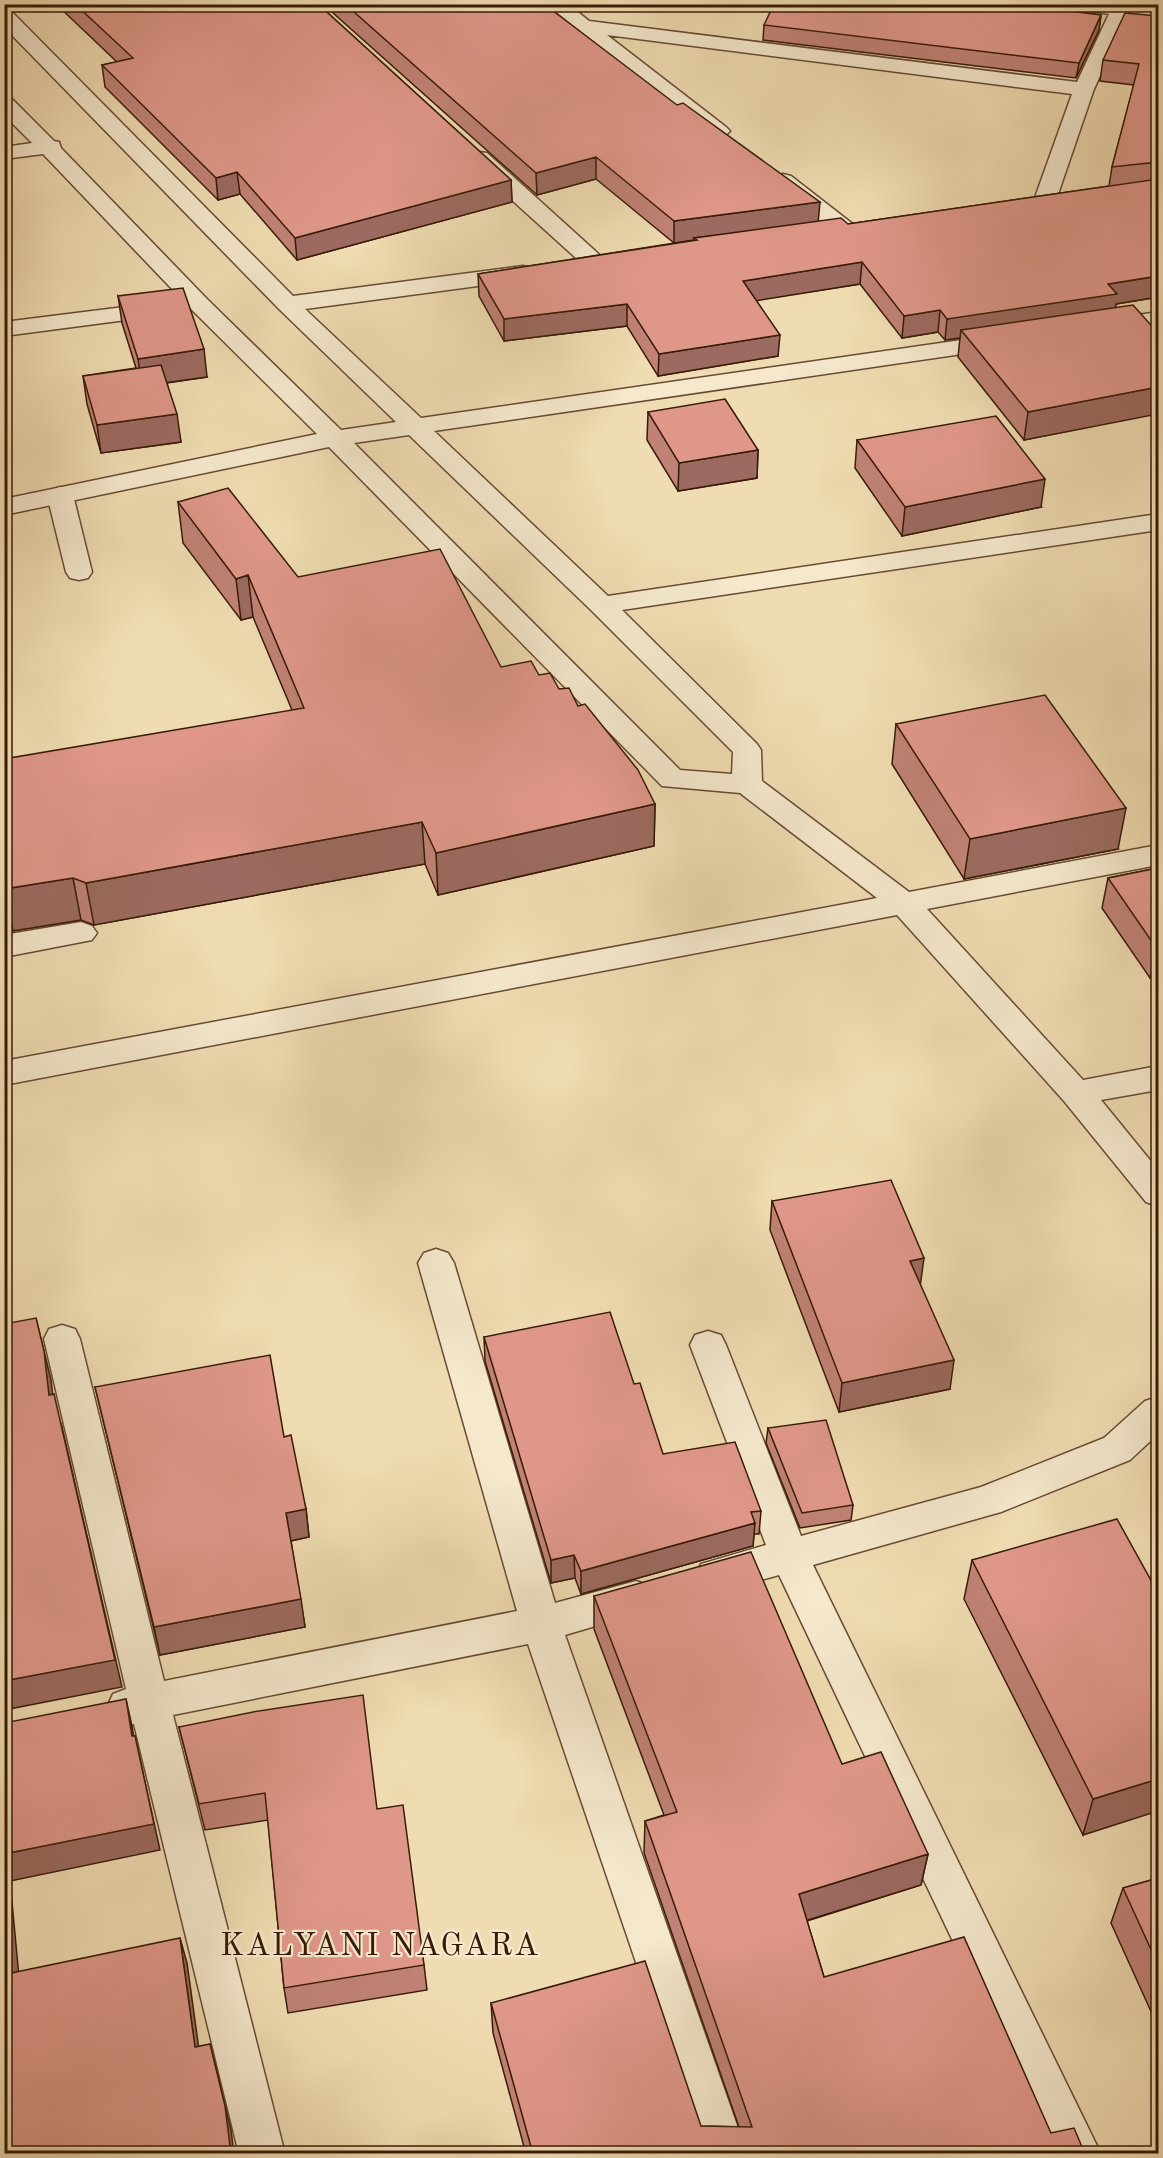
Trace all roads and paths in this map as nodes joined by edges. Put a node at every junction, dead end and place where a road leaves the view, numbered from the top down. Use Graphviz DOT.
graph roads {
  1 [pos="555,4"];
  2 [pos="1081,4"];
  3 [pos="1122,7"];
  4 [pos="4,15"];
  5 [pos="584,27"];
  6 [pos="1084,89"];
  7 [pos="4,102"];
  8 [pos="734,143"];
  9 [pos="465,146"];
  10 [pos="51,147"];
  11 [pos="4,153"];
  12 [pos="771,172"];
  13 [pos="1067,201"];
  14 [pos="1044,204"];
  15 [pos="1021,207"];
  16 [pos="869,227"];
  17 [pos="846,230"];
  18 [pos="812,234"];
  19 [pos="618,260"];
  20 [pos="595,263"];
  21 [pos="572,266"];
  22 [pos="548,269"];
  23 [pos="199,304"];
  24 [pos="286,304"];
  25 [pos="1158,319"];
  26 [pos="4,329"];
  27 [pos="1076,331"];
  28 [pos="1028,338"];
  29 [pos="413,426"];
  30 [pos="336,438"];
  31 [pos="60,495"];
  32 [pos="4,507"];
  33 [pos="1158,522"];
  34 [pos="79,572"];
  35 [pos="602,605"];
  36 [pos="747,784"];
  37 [pos="1158,855"];
  38 [pos="904,903"];
  39 [pos="81,933"];
  40 [pos="4,946"];
  41 [pos="4,1073"];
  42 [pos="1158,1078"];
  43 [pos="1076,1093"];
  44 [pos="1158,1193"];
  45 [pos="436,1263"];
  46 [pos="62,1339"];
  47 [pos="708,1345"];
  48 [pos="1158,1412"];
  49 [pos="789,1556"];
  50 [pos="541,1624"];
  51 [pos="149,1702"];
  52 [pos="93,1713"];
  53 [pos="262,2154"];
  54 [pos="724,2154"];
  55 [pos="1077,2154"];
  1 -- 5 [label="street"];
  2 -- 3 [label="street"];
  3 -- 6 [label="street"];
  4 -- 24 [label="street"];
  5 -- 6 [label="street"];
  5 -- 8 [label="street"];
  6 -- 14 [label="street"];
  7 -- 10 [label="street"];
  9 -- 20 [label="street"];
  10 -- 11 [label="street"];
  10 -- 23 [label="street"];
  12 -- 17 [label="street"];
  13 -- 14 [label="street"];
  14 -- 15 [label="street"];
  16 -- 17 [label="street"];
  17 -- 18 [label="street"];
  19 -- 20 [label="street"];
  20 -- 21 [label="street"];
  22 -- 24 [label="street"];
  23 -- 26 [label="street"];
  23 -- 30 [label="street"];
  24 -- 29 [label="street"];
  25 -- 27 [label="street"];
  28 -- 29 [label="street"];
  29 -- 30 [label="street"];
  29 -- 35 [label="street"];
  30 -- 31 [label="street"];
  30 -- 36 [label="street"];
  31 -- 32 [label="street"];
  31 -- 34 [label="street"];
  33 -- 35 [label="street"];
  35 -- 36 [label="street"];
  36 -- 38 [label="street"];
  37 -- 38 [label="street"];
  38 -- 41 [label="street"];
  38 -- 43 [label="street"];
  39 -- 40 [label="street"];
  42 -- 43 [label="street"];
  43 -- 44 [label="street"];
  45 -- 50 [label="street"];
  46 -- 51 [label="street"];
  47 -- 49 [label="street"];
  48 -- 49 [label="street"];
  49 -- 50 [label="street"];
  49 -- 55 [label="street"];
  50 -- 51 [label="street"];
  50 -- 54 [label="street"];
  51 -- 52 [label="street"];
  51 -- 53 [label="street"];
}
